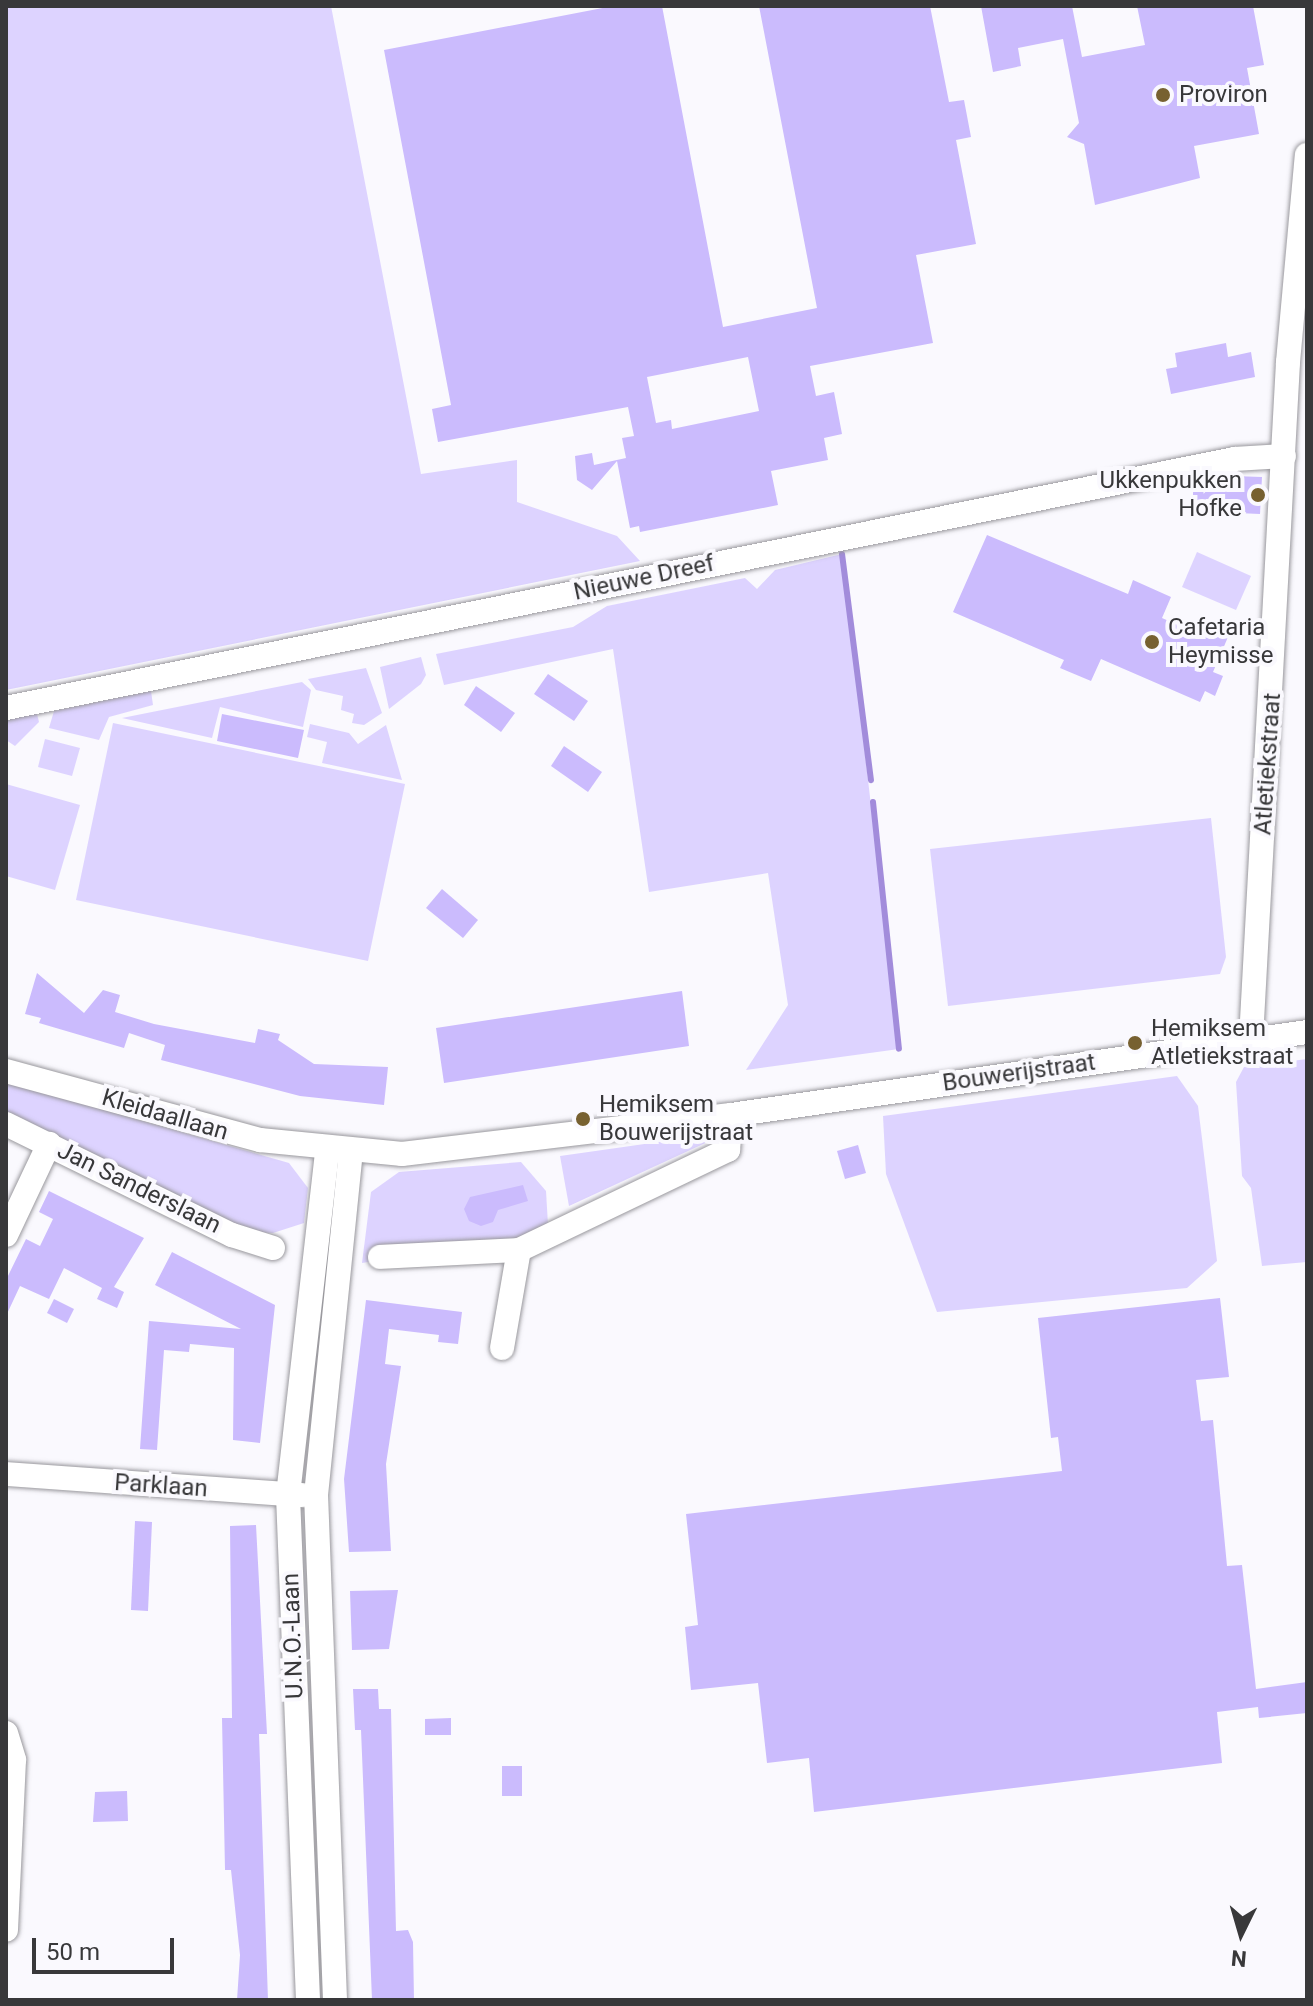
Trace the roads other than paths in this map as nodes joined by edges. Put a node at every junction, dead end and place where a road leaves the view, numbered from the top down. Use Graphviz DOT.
graph roads {
  1 [pos="1307,155"];
  2 [pos="1298,361"];
  3 [pos="1284,456"];
  4 [pos="6,708"];
  5 [pos="1307,1032"];
  6 [pos="1251,1039"];
  7 [pos="6,1071"];
  8 [pos="731,1115"];
  9 [pos="6,1124"];
  10 [pos="49,1144"];
  11 [pos="339,1152"];
  12 [pos="6,1235"];
  13 [pos="273,1248"];
  14 [pos="519,1250"];
  15 [pos="380,1257"];
  16 [pos="311,1274"];
  17 [pos="338,1277"];
  18 [pos="502,1348"];
  19 [pos="6,1474"];
  20 [pos="288,1495"];
  21 [pos="316,1495"];
  22 [pos="6,1733"];
  23 [pos="6,1930"];
  24 [pos="308,2000"];
  25 [pos="335,2000"];
  1 -- 2 [label="street, Atletiekstraat"];
  2 -- 3 [label="street, Atletiekstraat"];
  3 -- 4 [label="street, Nieuwe Dreef"];
  3 -- 6 [label="street, Atletiekstraat"];
  5 -- 6 [label="street, Bouwerijstraat"];
  6 -- 8 [label="street, Bouwerijstraat"];
  7 -- 11 [label="street, Kleidaallaan"];
  8 -- 11 [label="street, Bouwerijstraat"];
  8 -- 14 [label="street"];
  9 -- 10 [label="street, Jan Sanderslaan"];
  10 -- 12 [label="street"];
  10 -- 13 [label="street, Jan Sanderslaan"];
  11 -- 16 [label="street, U.N.O.-Laan"];
  11 -- 17 [label="street, U.N.O.-Laan"];
  14 -- 15 [label="street"];
  14 -- 18 [label="street"];
  16 -- 17 [label="street"];
  16 -- 20 [label="street, U.N.O.-Laan"];
  17 -- 21 [label="street, U.N.O.-Laan"];
  19 -- 20 [label="street, Parklaan"];
  20 -- 21 [label="street, Parklaan"];
  20 -- 24 [label="street, U.N.O.-Laan"];
  21 -- 25 [label="street, U.N.O.-Laan"];
  22 -- 23 [label="street"];
}
